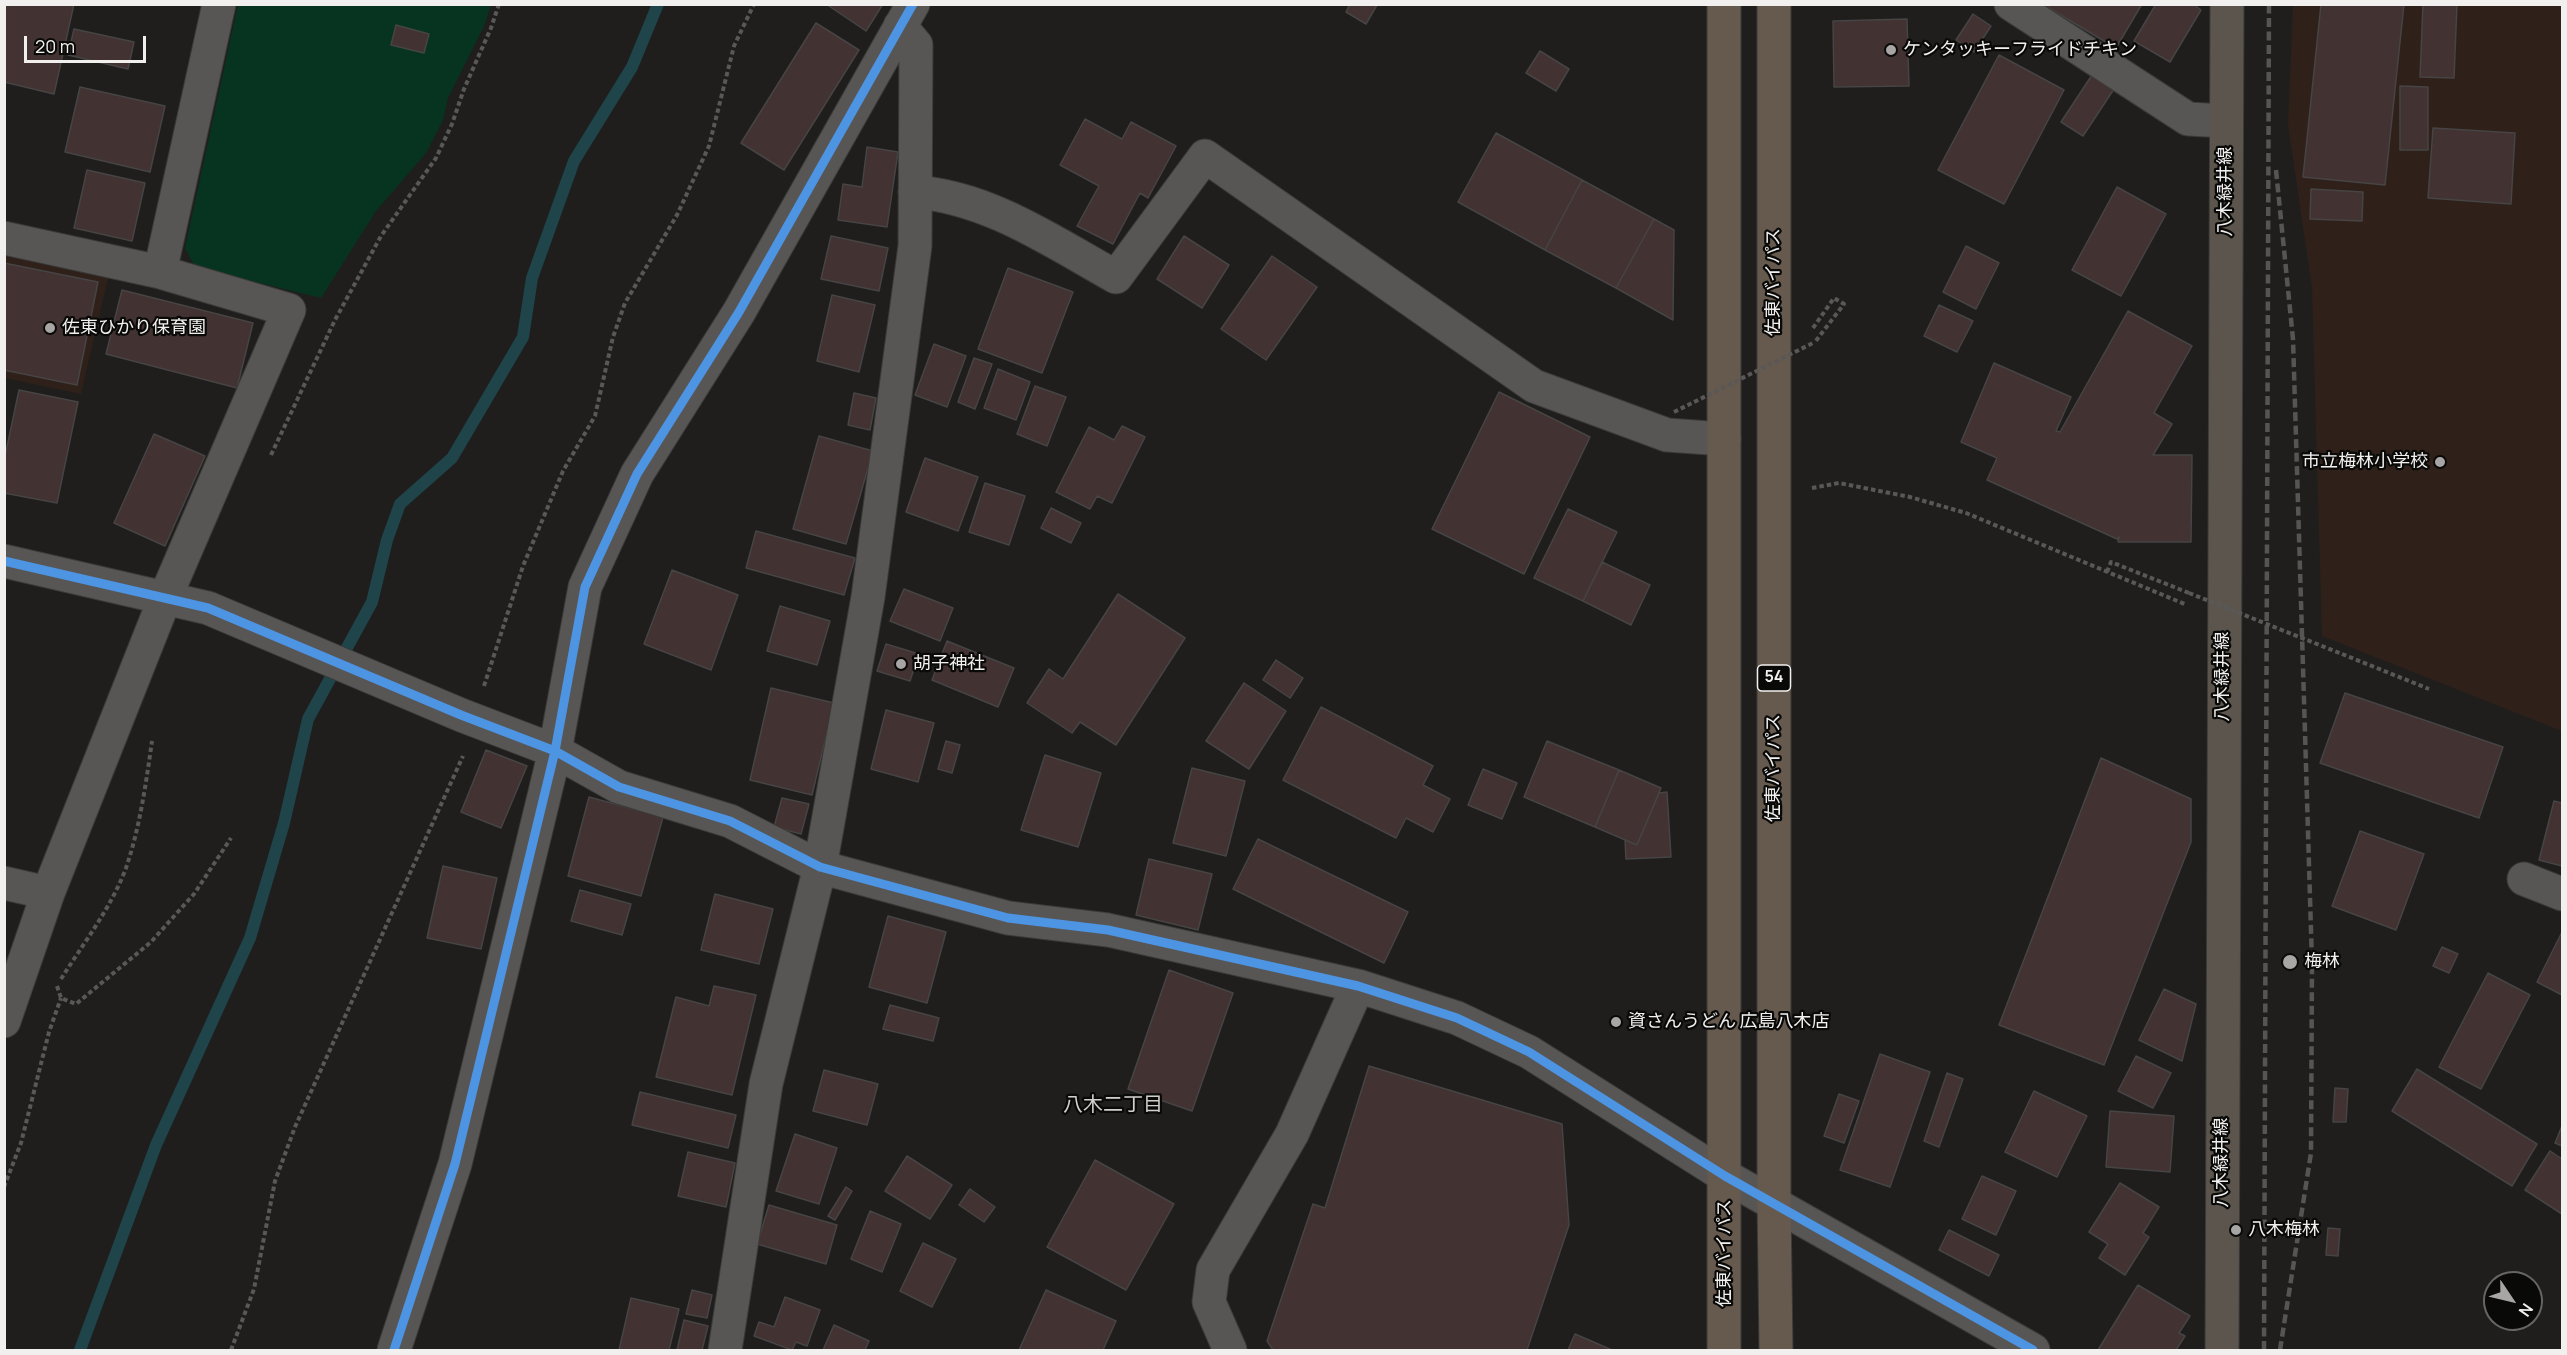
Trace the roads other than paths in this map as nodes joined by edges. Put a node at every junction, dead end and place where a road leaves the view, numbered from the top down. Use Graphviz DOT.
graph roads {
  1 [pos="219,4"];
  2 [pos="1724,4"];
  3 [pos="1774,4"];
  4 [pos="2011,4"];
  5 [pos="2227,4"];
  6 [pos="907,15"];
  7 [pos="2226,121"];
  8 [pos="915,192"];
  9 [pos="4,238"];
  10 [pos="160,272"];
  11 [pos="1724,439"];
  12 [pos="4,561"];
  13 [pos="165,598"];
  14 [pos="555,751"];
  15 [pos="820,867"];
  16 [pos="2524,879"];
  17 [pos="4,883"];
  18 [pos="48,893"];
  19 [pos="2562,894"];
  20 [pos="1358,986"];
  21 [pos="4,1021"];
  22 [pos="1725,1176"];
  23 [pos="1774,1202"];
  24 [pos="394,1350"];
  25 [pos="725,1350"];
  26 [pos="1230,1350"];
  27 [pos="1724,1350"];
  28 [pos="1776,1350"];
  29 [pos="2033,1350"];
  30 [pos="2222,1350"];
  1 -- 10 [label="street"];
  2 -- 11 [label="highway, 佐東バイパス"];
  3 -- 23 [label="highway, 佐東バイパス / 54"];
  4 -- 7 [label="street"];
  5 -- 7 [label="main road, 八木緑井線"];
  6 -- 8 [label="street"];
  6 -- 14 [label="street"];
  7 -- 30 [label="main road, 八木緑井線"];
  8 -- 11 [label="street"];
  8 -- 15 [label="street"];
  9 -- 10 [label="street"];
  10 -- 13 [label="street"];
  11 -- 22 [label="highway, 佐東バイパス"];
  12 -- 13 [label="street"];
  13 -- 14 [label="street"];
  13 -- 18 [label="street"];
  14 -- 15 [label="street"];
  14 -- 24 [label="street"];
  15 -- 20 [label="street"];
  15 -- 25 [label="street"];
  16 -- 19 [label="street"];
  17 -- 18 [label="street"];
  18 -- 21 [label="street"];
  20 -- 22 [label="street"];
  20 -- 26 [label="street"];
  22 -- 23 [label="street"];
  22 -- 27 [label="highway, 佐東バイパス"];
  23 -- 28 [label="highway, 佐東バイパス / 54"];
  23 -- 29 [label="street"];
}
